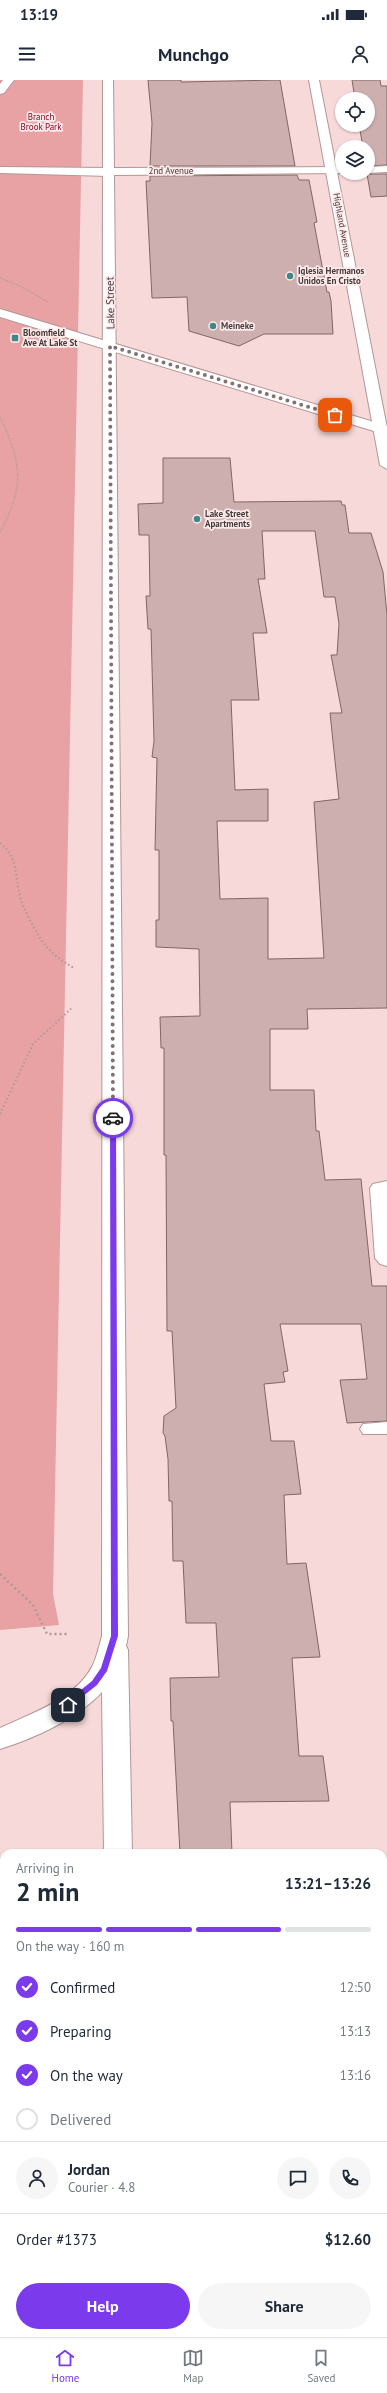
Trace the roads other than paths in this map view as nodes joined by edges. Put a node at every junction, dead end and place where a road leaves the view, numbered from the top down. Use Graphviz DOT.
graph roads {
  1 [pos="9,80"];
  2 [pos="108,80"];
  3 [pos="314,80"];
  4 [pos="0,91"];
  5 [pos="335,162"];
  6 [pos="387,169"];
  7 [pos="0,170"];
  8 [pos="335,170"];
  9 [pos="375,170"];
  10 [pos="109,172"];
  11 [pos="339,180"];
  12 [pos="0,313"];
  13 [pos="110,346"];
  14 [pos="383,430"];
  15 [pos="387,465"];
  16 [pos="387,1186"];
  17 [pos="387,1260"];
  18 [pos="115,1636"];
  19 [pos="0,1739"];
  20 [pos="118,1849"];
  1 -- 4 [label="street"];
  2 -- 10 [label="street, Lake Street"];
  3 -- 5 [label="street, Highland Avenue"];
  6 -- 9 [label="street"];
  7 -- 10 [label="street, 2nd Avenue"];
  8 -- 10 [label="street, 2nd Avenue"];
  10 -- 13 [label="street, Lake Street"];
  11 -- 14 [label="street, Highland Avenue"];
  12 -- 13 [label="street"];
  13 -- 14 [label="street"];
  13 -- 18 [label="street, Lake Street"];
  14 -- 15 [label="street, Highland Avenue"];
  16 -- 17 [label="lane"];
  18 -- 19 [label="street, Lake Street"];
  18 -- 20 [label="street"];
}
